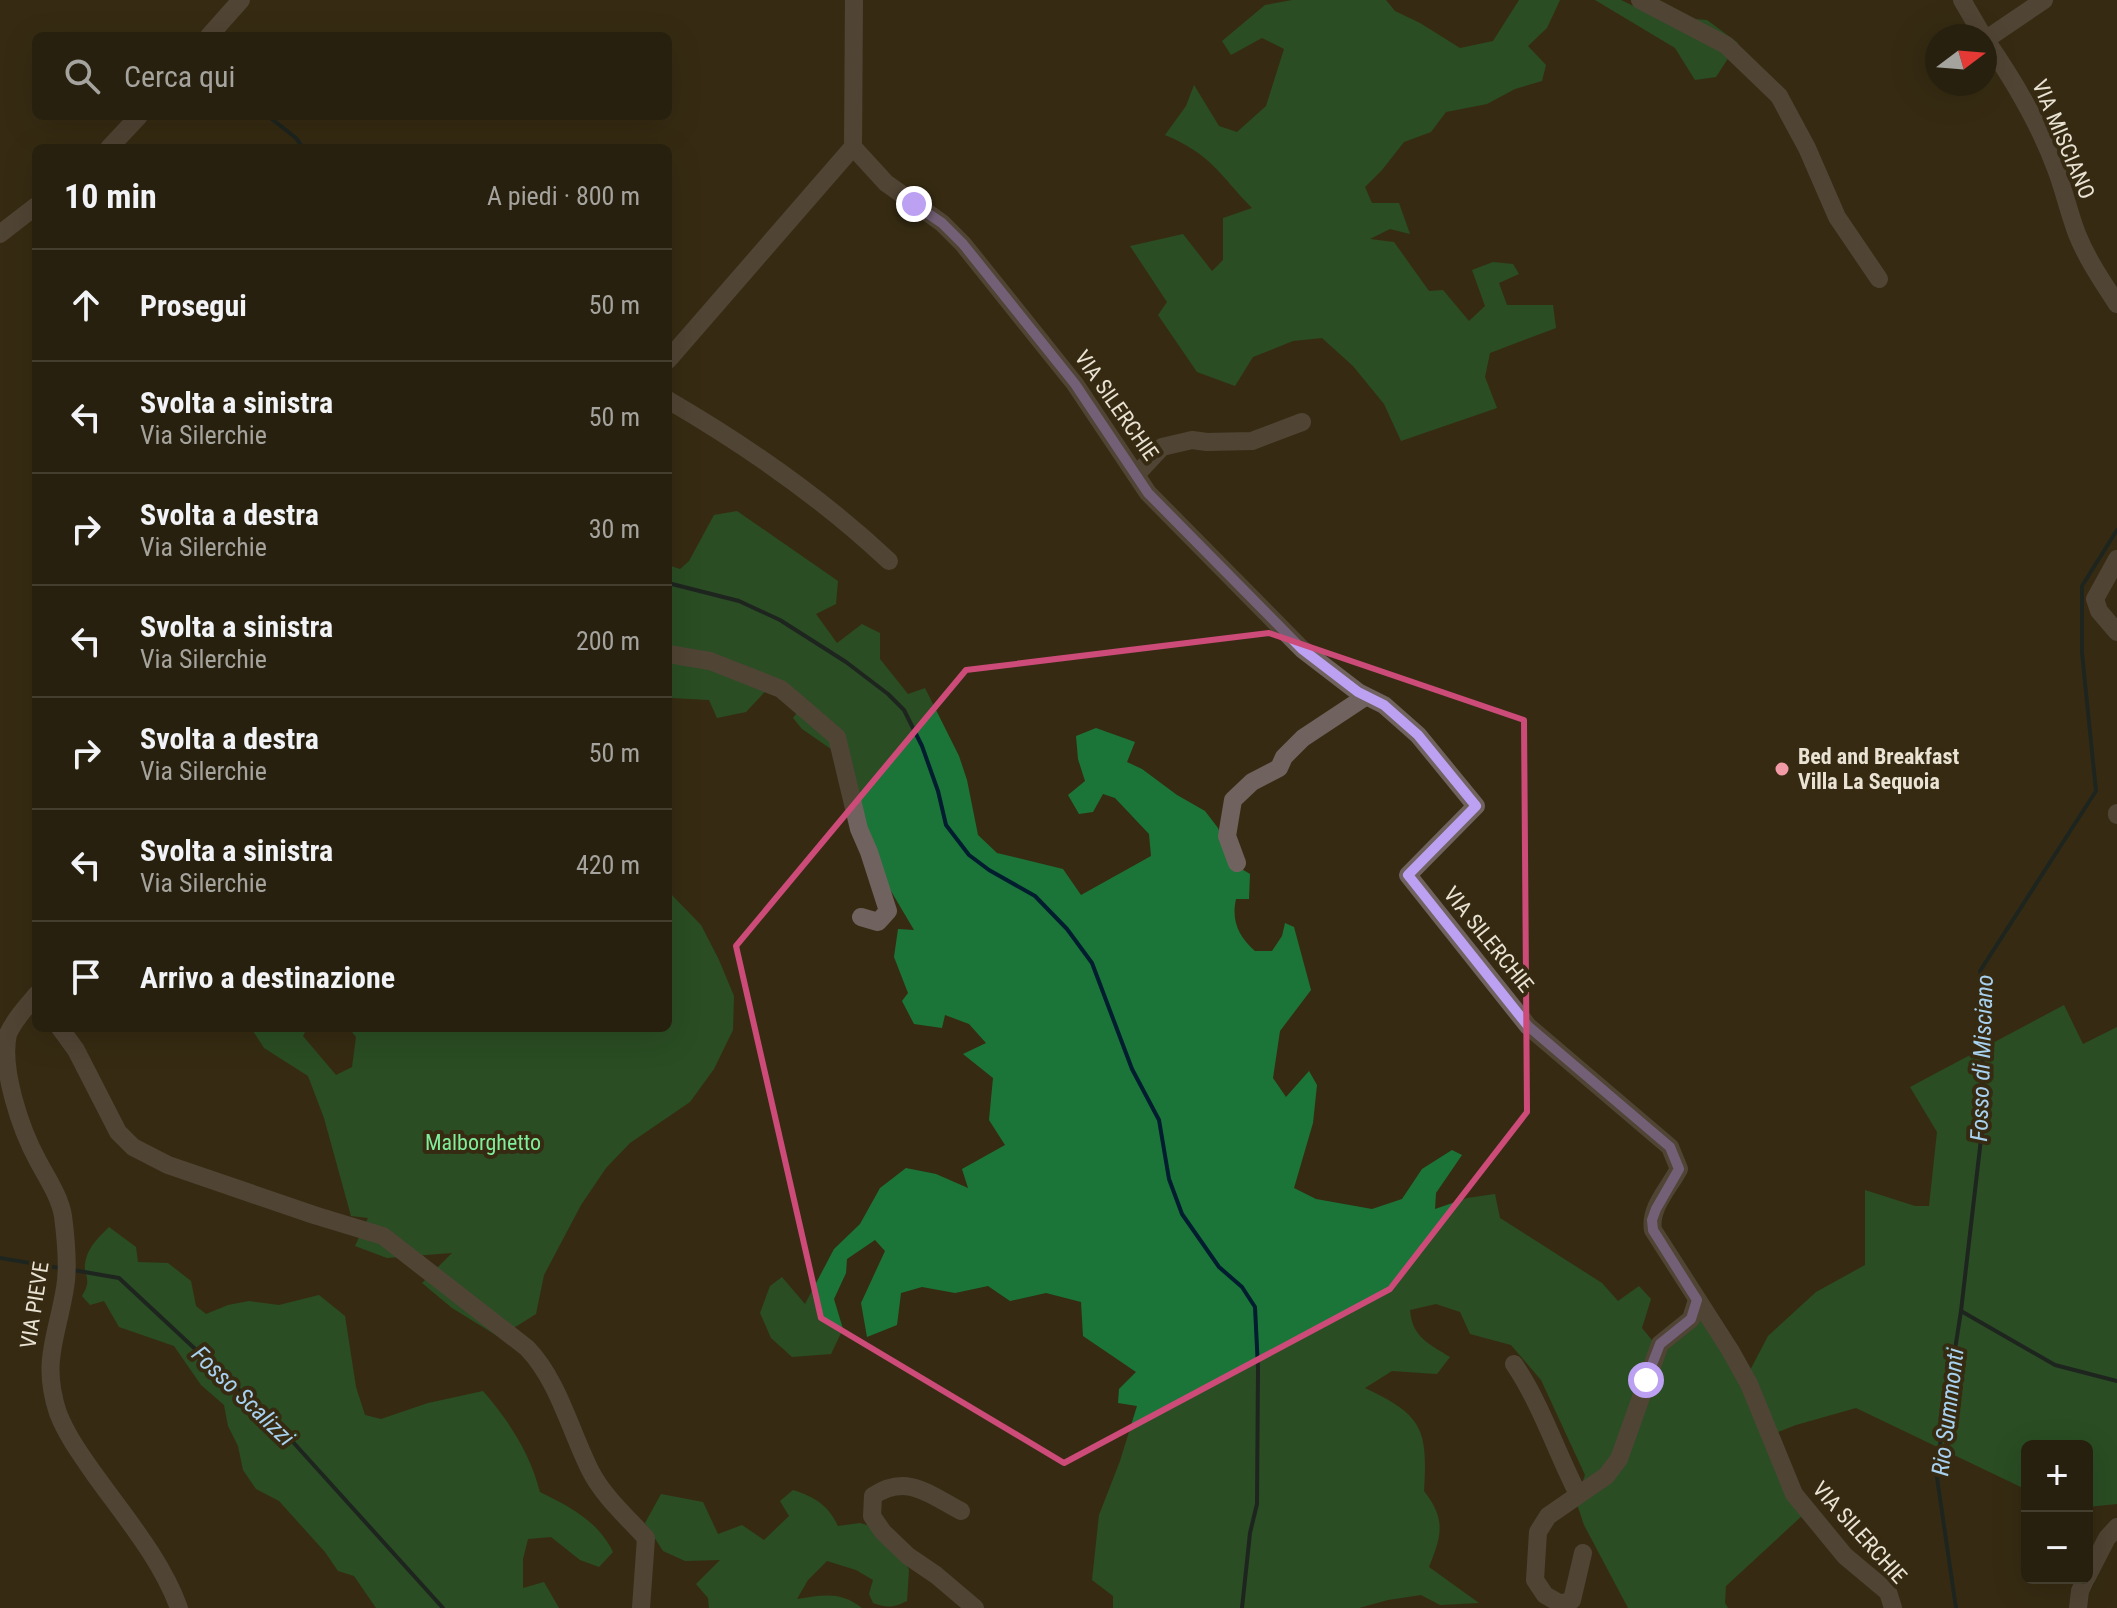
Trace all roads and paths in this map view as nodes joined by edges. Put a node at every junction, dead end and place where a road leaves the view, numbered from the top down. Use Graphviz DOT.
graph roads {
  1 [pos="241,0"];
  2 [pos="854,0"];
  3 [pos="1640,0"];
  4 [pos="1962,0"];
  5 [pos="2044,0"];
  6 [pos="1977,24"];
  7 [pos="1997,30"];
  8 [pos="213,32"];
  9 [pos="1997,56"];
  10 [pos="136,120"];
  11 [pos="116,144"];
  12 [pos="853,147"];
  13 [pos="32,209"];
  14 [pos="0,234"];
  15 [pos="1879,279"];
  16 [pos="2117,304"];
  17 [pos="672,355"];
  18 [pos="672,402"];
  19 [pos="1302,422"];
  20 [pos="1136,475"];
  21 [pos="2117,559"];
  22 [pos="889,561"];
  23 [pos="2117,632"];
  24 [pos="672,655"];
  25 [pos="1365,697"];
  26 [pos="1237,863"];
  27 [pos="861,917"];
  28 [pos="32,1000"];
  29 [pos="63,1032"];
  30 [pos="1697,1300"];
  31 [pos="1514,1364"];
  32 [pos="1578,1494"];
  33 [pos="961,1511"];
  34 [pos="2117,1527"];
  35 [pos="1583,1553"];
  36 [pos="2093,1566"];
  37 [pos="2084,1584"];
  38 [pos="179,1608"];
  39 [pos="641,1608"];
  40 [pos="975,1608"];
  41 [pos="1893,1608"];
  42 [pos="2078,1608"];
  1 -- 8 [label="street"];
  2 -- 12 [label="street"];
  3 -- 15 [label="street"];
  4 -- 6 [label="street, VIA MISCIANO"];
  5 -- 7 [label="street"];
  9 -- 16 [label="street, VIA MISCIANO"];
  10 -- 11 [label="street"];
  12 -- 17 [label="street"];
  12 -- 20 [label="street, VIA SILERCHIE"];
  13 -- 14 [label="street"];
  18 -- 22 [label="street"];
  19 -- 20 [label="street"];
  20 -- 25 [label="street, VIA SILERCHIE"];
  21 -- 23 [label="street"];
  24 -- 27 [label="street"];
  25 -- 26 [label="street"];
  25 -- 30 [label="street, VIA SILERCHIE"];
  28 -- 38 [label="street, VIA PIEVE"];
  29 -- 39 [label="street"];
  30 -- 32 [label="street"];
  30 -- 41 [label="street, VIA SILERCHIE"];
  31 -- 32 [label="street"];
  32 -- 35 [label="street"];
  33 -- 40 [label="street"];
  34 -- 36 [label="street"];
  37 -- 42 [label="street"];
}
